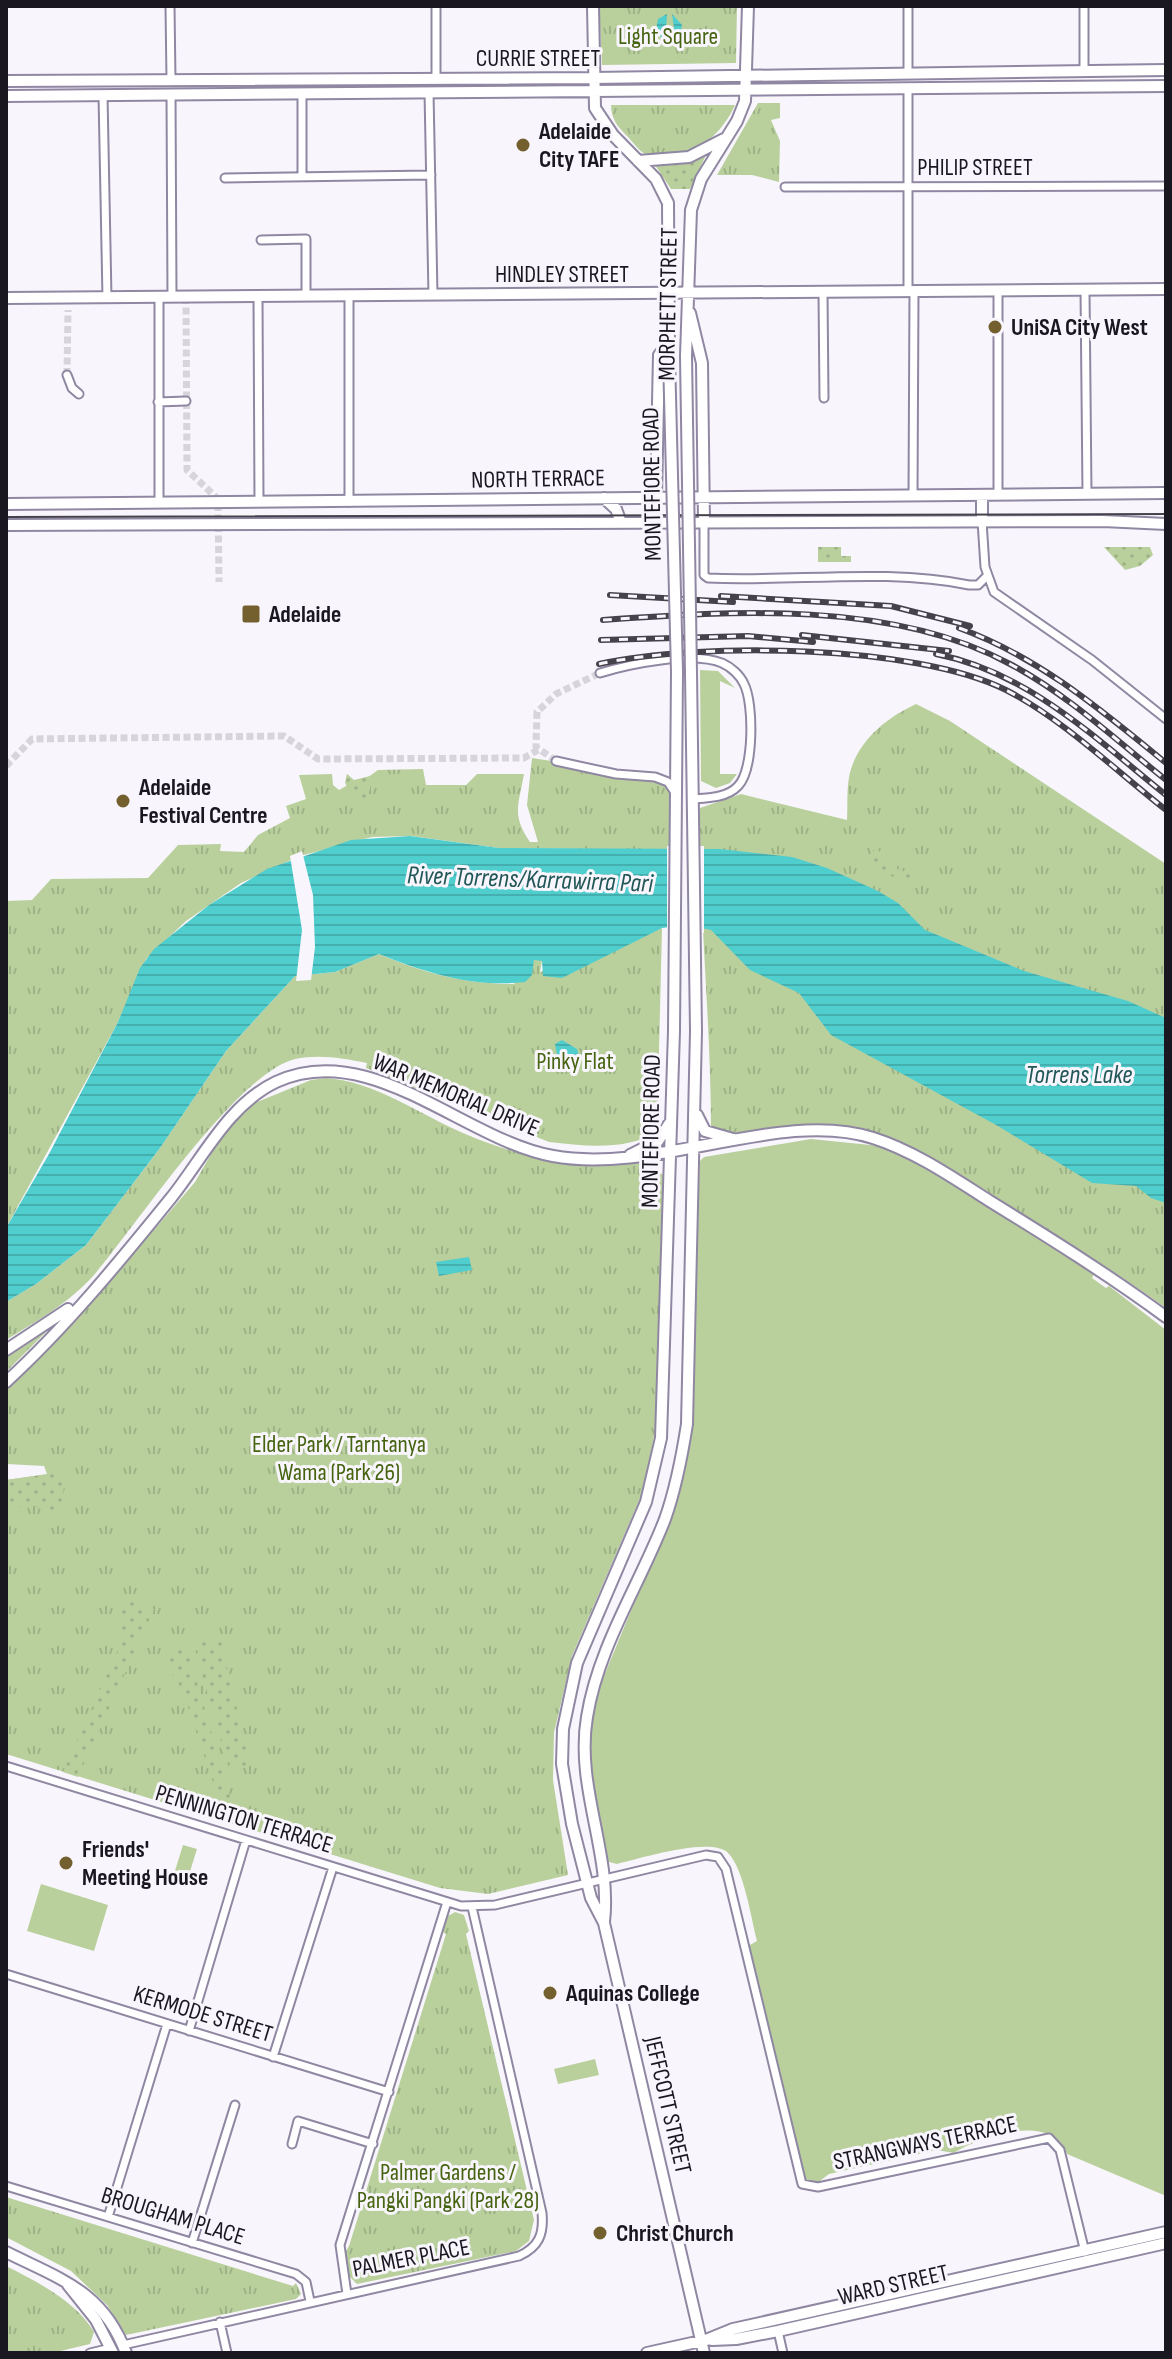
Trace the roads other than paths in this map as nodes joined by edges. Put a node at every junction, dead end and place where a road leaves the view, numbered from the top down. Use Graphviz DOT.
graph roads {
  1 [pos="170,6"];
  2 [pos="436,6"];
  3 [pos="593,6"];
  4 [pos="748,6"];
  5 [pos="908,6"];
  6 [pos="1084,6"];
  7 [pos="1166,70"];
  8 [pos="1084,71"];
  9 [pos="908,74"];
  10 [pos="748,76"];
  11 [pos="436,78"];
  12 [pos="592,78"];
  13 [pos="171,80"];
  14 [pos="6,81"];
  15 [pos="1166,86"];
  16 [pos="908,89"];
  17 [pos="747,90"];
  18 [pos="593,91"];
  19 [pos="429,92"];
  20 [pos="302,93"];
  21 [pos="171,94"];
  22 [pos="103,95"];
  23 [pos="6,96"];
  24 [pos="726,138"];
  25 [pos="638,161"];
  26 [pos="431,175"];
  27 [pos="302,177"];
  28 [pos="225,178"];
  29 [pos="1166,186"];
  30 [pos="785,187"];
  31 [pos="906,188"];
  32 [pos="261,240"];
  33 [pos="1166,289"];
  34 [pos="1085,290"];
  35 [pos="911,292"];
  36 [pos="823,293"];
  37 [pos="670,294"];
  38 [pos="688,294"];
  39 [pos="433,295"];
  40 [pos="306,296"];
  41 [pos="349,296"];
  42 [pos="998,296"];
  43 [pos="159,297"];
  44 [pos="172,297"];
  45 [pos="258,297"];
  46 [pos="6,298"];
  47 [pos="68,298"];
  48 [pos="107,298"];
  49 [pos="687,309"];
  50 [pos="68,310"];
  51 [pos="670,342"];
  52 [pos="669,357"];
  53 [pos="67,375"];
  54 [pos="79,394"];
  55 [pos="824,398"];
  56 [pos="186,401"];
  57 [pos="158,402"];
  58 [pos="1166,493"];
  59 [pos="998,494"];
  60 [pos="1087,494"];
  61 [pos="982,495"];
  62 [pos="913,496"];
  63 [pos="656,497"];
  64 [pos="604,498"];
  65 [pos="704,499"];
  66 [pos="259,502"];
  67 [pos="349,502"];
  68 [pos="159,503"];
  69 [pos="6,504"];
  70 [pos="620,520"];
  71 [pos="982,521"];
  72 [pos="704,522"];
  73 [pos="349,523"];
  74 [pos="1166,524"];
  75 [pos="6,525"];
  76 [pos="987,576"];
  77 [pos="600,673"];
  78 [pos="691,673"];
  79 [pos="1166,719"];
  80 [pos="556,761"];
  81 [pos="675,761"];
  82 [pos="655,777"];
  83 [pos="674,792"];
  84 [pos="691,799"];
  85 [pos="695,1101"];
  86 [pos="672,1110"];
  87 [pos="744,1140"];
  88 [pos="694,1149"];
  89 [pos="671,1153"];
  90 [pos="625,1158"];
  91 [pos="85,1297"];
  92 [pos="1166,1317"];
  93 [pos="6,1350"];
  94 [pos="6,1382"];
  95 [pos="614,1580"];
  96 [pos="634,1589"];
  97 [pos="6,1766"];
  98 [pos="246,1840"];
  99 [pos="718,1857"];
  100 [pos="333,1867"];
  101 [pos="605,1881"];
  102 [pos="587,1885"];
  103 [pos="447,1902"];
  104 [pos="472,1907"];
  105 [pos="604,1923"];
  106 [pos="6,1974"];
  107 [pos="167,2024"];
  108 [pos="189,2031"];
  109 [pos="273,2057"];
  110 [pos="389,2092"];
  111 [pos="235,2105"];
  112 [pos="292,2144"];
  113 [pos="373,2144"];
  114 [pos="6,2186"];
  115 [pos="108,2217"];
  116 [pos="1166,2232"];
  117 [pos="192,2243"];
  118 [pos="1166,2243"];
  119 [pos="6,2252"];
  120 [pos="1085,2255"];
  121 [pos="64,2281"];
  122 [pos="347,2294"];
  123 [pos="310,2301"];
  124 [pos="220,2322"];
  125 [pos="778,2331"];
  126 [pos="704,2340"];
  127 [pos="124,2349"];
  128 [pos="112,2350"];
  129 [pos="90,2353"];
  130 [pos="227,2353"];
  131 [pos="647,2353"];
  132 [pos="707,2353"];
  133 [pos="783,2353"];
  1 -- 13 [label="street"];
  2 -- 11 [label="street"];
  3 -- 12 [label="main road"];
  4 -- 10 [label="main road"];
  5 -- 9 [label="street"];
  6 -- 8 [label="street"];
  7 -- 8 [label="main road, CURRIE STREET"];
  8 -- 9 [label="main road, CURRIE STREET"];
  9 -- 10 [label="main road, CURRIE STREET"];
  10 -- 12 [label="main road, CURRIE STREET"];
  10 -- 17 [label="main road"];
  11 -- 12 [label="main road, CURRIE STREET"];
  11 -- 13 [label="main road, CURRIE STREET"];
  12 -- 18 [label="main road"];
  13 -- 14 [label="main road, CURRIE STREET"];
  15 -- 16 [label="main road, CURRIE STREET"];
  16 -- 17 [label="main road, CURRIE STREET"];
  16 -- 31 [label="street"];
  17 -- 18 [label="main road, CURRIE STREET"];
  17 -- 24 [label="main road"];
  18 -- 19 [label="main road, CURRIE STREET"];
  18 -- 25 [label="main road, MORPHETT STREET"];
  19 -- 20 [label="main road, CURRIE STREET"];
  19 -- 26 [label="street"];
  20 -- 21 [label="main road, CURRIE STREET"];
  20 -- 27 [label="street"];
  21 -- 22 [label="main road, CURRIE STREET"];
  21 -- 44 [label="street"];
  22 -- 23 [label="main road, CURRIE STREET"];
  22 -- 48 [label="street"];
  24 -- 25 [label="main road"];
  24 -- 38 [label="main road, MORPHETT STREET"];
  25 -- 37 [label="main road, MORPHETT STREET"];
  26 -- 27 [label="street"];
  26 -- 39 [label="street"];
  27 -- 28 [label="street"];
  29 -- 31 [label="street, PHILIP STREET"];
  30 -- 31 [label="street, PHILIP STREET"];
  31 -- 35 [label="street"];
  32 -- 40 [label="street"];
  33 -- 34 [label="main road, HINDLEY STREET"];
  34 -- 35 [label="main road, HINDLEY STREET"];
  34 -- 60 [label="street"];
  35 -- 36 [label="main road, HINDLEY STREET"];
  35 -- 62 [label="street"];
  36 -- 38 [label="main road, HINDLEY STREET"];
  36 -- 55 [label="street"];
  37 -- 38 [label="main road, HINDLEY STREET"];
  37 -- 39 [label="main road, HINDLEY STREET"];
  37 -- 51 [label="main road, MORPHETT STREET"];
  38 -- 49 [label="main road, MORPHETT STREET"];
  39 -- 41 [label="main road, HINDLEY STREET"];
  40 -- 41 [label="main road, HINDLEY STREET"];
  40 -- 45 [label="main road, HINDLEY STREET"];
  41 -- 67 [label="street"];
  42 -- 59 [label="street"];
  43 -- 44 [label="main road, HINDLEY STREET"];
  43 -- 48 [label="main road, HINDLEY STREET"];
  43 -- 57 [label="street"];
  44 -- 45 [label="main road, HINDLEY STREET"];
  45 -- 66 [label="street"];
  46 -- 47 [label="main road, HINDLEY STREET"];
  47 -- 48 [label="main road, HINDLEY STREET"];
  47 -- 50 [label="street"];
  49 -- 65 [label="main road"];
  49 -- 78 [label="main road, MORPHETT STREET, bridge"];
  51 -- 52 [label="main road, MORPHETT STREET"];
  51 -- 63 [label="main road"];
  52 -- 81 [label="main road, MONTEFIORE ROAD, bridge"];
  53 -- 54 [label="street"];
  56 -- 57 [label="street"];
  57 -- 68 [label="street"];
  58 -- 60 [label="main road, NORTH TERRACE"];
  59 -- 60 [label="main road, NORTH TERRACE"];
  59 -- 61 [label="main road, NORTH TERRACE"];
  61 -- 62 [label="main road, NORTH TERRACE"];
  61 -- 71 [label="main road"];
  62 -- 65 [label="main road, NORTH TERRACE"];
  63 -- 64 [label="main road, NORTH TERRACE"];
  63 -- 65 [label="main road, NORTH TERRACE"];
  64 -- 67 [label="main road, NORTH TERRACE"];
  64 -- 70 [label="main road"];
  65 -- 72 [label="main road"];
  66 -- 67 [label="main road, NORTH TERRACE"];
  66 -- 68 [label="main road, NORTH TERRACE"];
  67 -- 73 [label="main road"];
  68 -- 69 [label="main road, NORTH TERRACE"];
  70 -- 72 [label="main road, NORTH TERRACE"];
  70 -- 73 [label="main road, NORTH TERRACE"];
  71 -- 72 [label="main road, NORTH TERRACE"];
  71 -- 74 [label="main road, NORTH TERRACE"];
  71 -- 76 [label="street"];
  72 -- 76 [label="street"];
  73 -- 75 [label="main road, NORTH TERRACE"];
  76 -- 79 [label="street"];
  77 -- 84 [label="street"];
  78 -- 84 [label="main road, MONTEFIORE ROAD"];
  80 -- 82 [label="street"];
  81 -- 82 [label="street"];
  81 -- 83 [label="main road, MONTEFIORE ROAD"];
  82 -- 83 [label="street"];
  83 -- 86 [label="main road, MONTEFIORE ROAD"];
  84 -- 85 [label="main road, MONTEFIORE ROAD"];
  85 -- 87 [label="main road"];
  85 -- 88 [label="main road, MONTEFIORE ROAD"];
  86 -- 89 [label="main road, MONTEFIORE ROAD"];
  86 -- 90 [label="main road"];
  87 -- 88 [label="main road, WAR MEMORIAL DRIVE"];
  87 -- 92 [label="main road, WAR MEMORIAL DRIVE"];
  88 -- 89 [label="main road, WAR MEMORIAL DRIVE"];
  88 -- 96 [label="main road, MONTEFIORE ROAD"];
  89 -- 90 [label="main road, WAR MEMORIAL DRIVE"];
  89 -- 95 [label="main road, MONTEFIORE ROAD"];
  90 -- 91 [label="main road, WAR MEMORIAL DRIVE"];
  91 -- 93 [label="main road"];
  91 -- 94 [label="main road, WAR MEMORIAL DRIVE"];
  95 -- 96 [label="main road"];
  95 -- 102 [label="main road, MONTEFIORE ROAD"];
  96 -- 101 [label="main road, MONTEFIORE ROAD"];
  97 -- 98 [label="street, PENNINGTON TERRACE"];
  98 -- 100 [label="street, PENNINGTON TERRACE"];
  98 -- 108 [label="street"];
  99 -- 101 [label="street, PENNINGTON TERRACE"];
  99 -- 120 [label="street, STRANGWAYS TERRACE"];
  100 -- 103 [label="street, PENNINGTON TERRACE"];
  100 -- 109 [label="street"];
  101 -- 102 [label="street, PENNINGTON TERRACE"];
  101 -- 105 [label="main road, JEFFCOTT STREET"];
  102 -- 104 [label="street, PENNINGTON TERRACE"];
  102 -- 105 [label="main road, JEFFCOTT STREET"];
  103 -- 104 [label="street, PENNINGTON TERRACE"];
  103 -- 110 [label="street, PALMER PLACE"];
  104 -- 122 [label="street, PALMER PLACE"];
  105 -- 126 [label="main road, JEFFCOTT STREET"];
  106 -- 107 [label="street, KERMODE STREET"];
  107 -- 108 [label="street, KERMODE STREET"];
  107 -- 115 [label="street"];
  108 -- 109 [label="street, KERMODE STREET"];
  109 -- 110 [label="street, KERMODE STREET"];
  110 -- 113 [label="street, PALMER PLACE"];
  111 -- 117 [label="street"];
  112 -- 113 [label="street"];
  113 -- 122 [label="street, PALMER PLACE"];
  114 -- 115 [label="street, BROUGHAM PLACE"];
  115 -- 117 [label="street, BROUGHAM PLACE"];
  116 -- 120 [label="main road"];
  117 -- 123 [label="street, BROUGHAM PLACE"];
  118 -- 120 [label="main road"];
  119 -- 121 [label="main road"];
  120 -- 125 [label="main road, WARD STREET"];
  120 -- 126 [label="main road, WARD STREET"];
  121 -- 127 [label="main road"];
  121 -- 128 [label="main road"];
  122 -- 123 [label="street"];
  123 -- 124 [label="street"];
  124 -- 127 [label="street"];
  124 -- 130 [label="street"];
  125 -- 126 [label="main road, WARD STREET"];
  125 -- 133 [label="street"];
  126 -- 131 [label="main road, WARD STREET"];
  126 -- 132 [label="main road, JEFFCOTT STREET"];
  127 -- 128 [label="main road"];
  128 -- 129 [label="street"];
}
